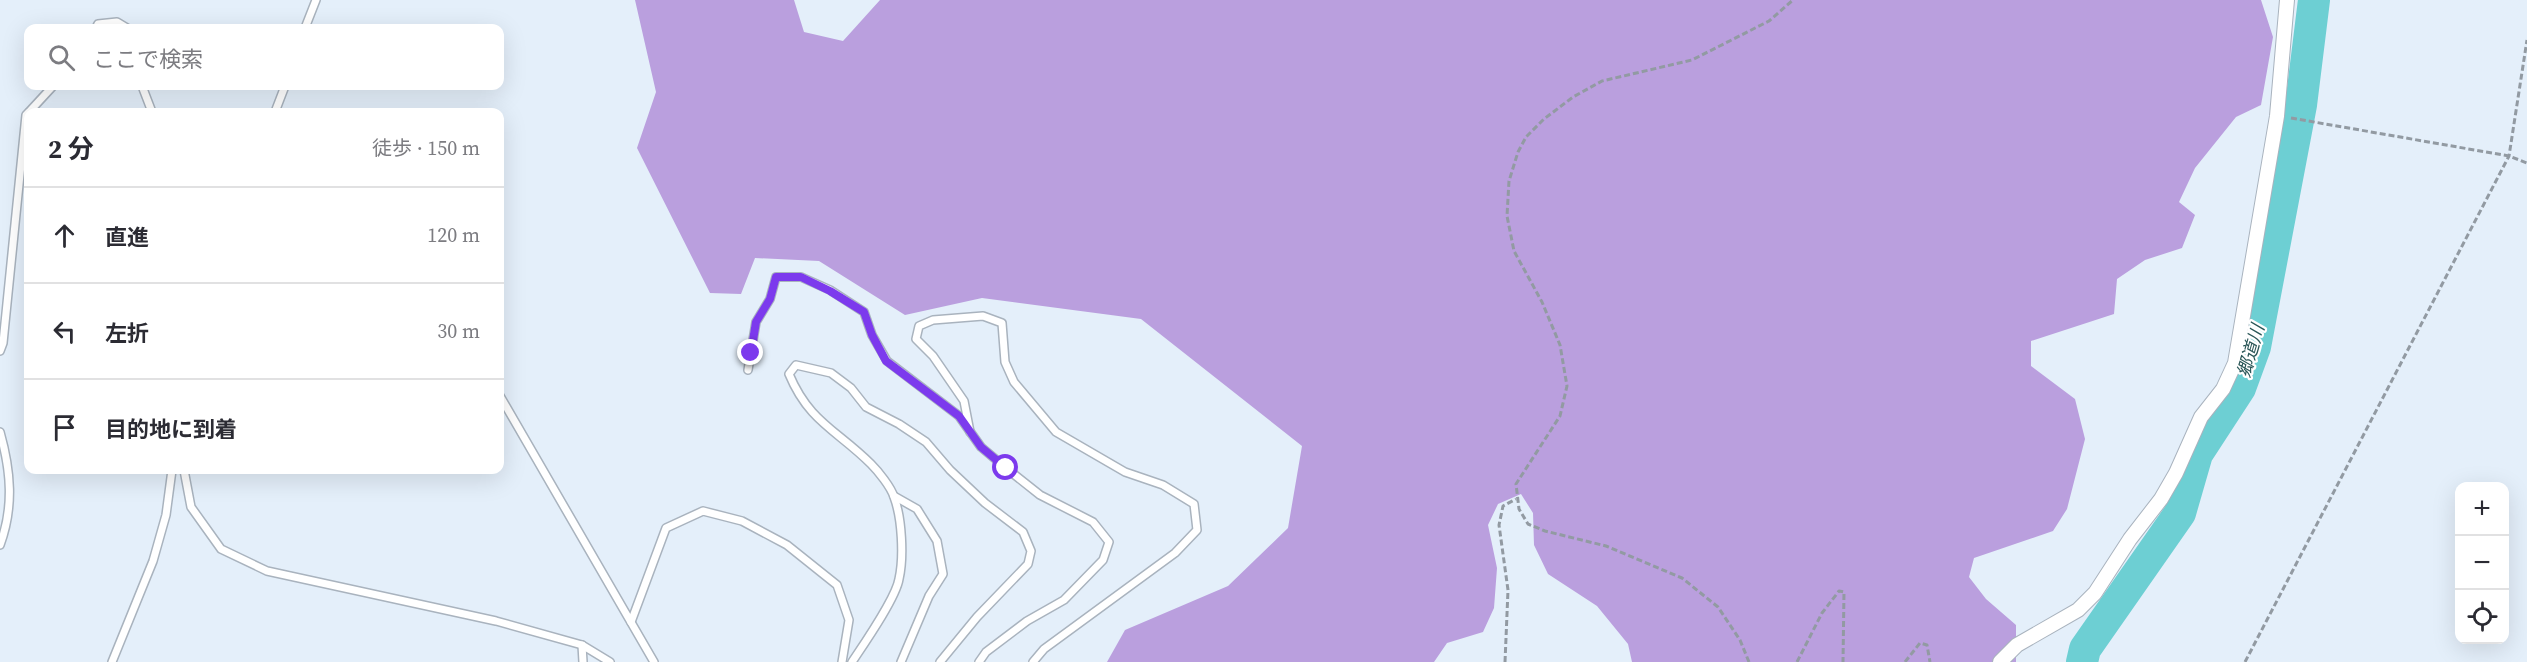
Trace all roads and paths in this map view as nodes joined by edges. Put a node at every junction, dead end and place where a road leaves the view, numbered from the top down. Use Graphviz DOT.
graph roads {
  1 [pos="1793,0"];
  2 [pos="2287,0"];
  3 [pos="313,1"];
  4 [pos="98,24"];
  5 [pos="120,24"];
  6 [pos="306,24"];
  7 [pos="2527,40"];
  8 [pos="49,90"];
  9 [pos="144,90"];
  10 [pos="283,90"];
  11 [pos="33,108"];
  12 [pos="150,108"];
  13 [pos="277,108"];
  14 [pos="2277,116"];
  15 [pos="24,136"];
  16 [pos="2509,156"];
  17 [pos="2527,163"];
  18 [pos="0,351"];
  19 [pos="748,370"];
  20 [pos="504,403"];
  21 [pos="0,432"];
  22 [pos="970,432"];
  23 [pos="171,474"];
  24 [pos="185,474"];
  25 [pos="894,496"];
  26 [pos="1516,499"];
  27 [pos="0,545"];
  28 [pos="631,622"];
  29 [pos="582,645"];
  30 [pos="112,662"];
  31 [pos="584,662"];
  32 [pos="610,662"];
  33 [pos="654,662"];
  34 [pos="842,662"];
  35 [pos="852,662"];
  36 [pos="901,662"];
  37 [pos="940,662"];
  38 [pos="979,662"];
  39 [pos="1033,662"];
  40 [pos="1505,662"];
  41 [pos="1749,662"];
  42 [pos="1797,662"];
  43 [pos="1843,662"];
  44 [pos="1905,662"];
  45 [pos="1930,662"];
  46 [pos="2000,662"];
  47 [pos="2245,662"];
  1 -- 26 [label="path"];
  2 -- 14 [label="street"];
  3 -- 6 [label="lane"];
  4 -- 5 [label="lane"];
  7 -- 16 [label="path"];
  8 -- 11 [label="lane"];
  9 -- 12 [label="lane"];
  10 -- 13 [label="lane"];
  14 -- 16 [label="path"];
  14 -- 46 [label="street"];
  15 -- 18 [label="lane"];
  16 -- 17 [label="path"];
  16 -- 47 [label="path"];
  19 -- 22 [label="lane"];
  20 -- 28 [label="lane"];
  21 -- 27 [label="lane"];
  22 -- 38 [label="lane"];
  22 -- 39 [label="lane"];
  23 -- 30 [label="lane"];
  24 -- 29 [label="lane"];
  25 -- 35 [label="lane"];
  25 -- 36 [label="lane"];
  25 -- 37 [label="lane"];
  26 -- 40 [label="path"];
  26 -- 41 [label="path"];
  28 -- 33 [label="lane"];
  28 -- 34 [label="lane"];
  29 -- 31 [label="lane"];
  29 -- 32 [label="lane"];
  42 -- 43 [label="path"];
  44 -- 45 [label="path"];
}
